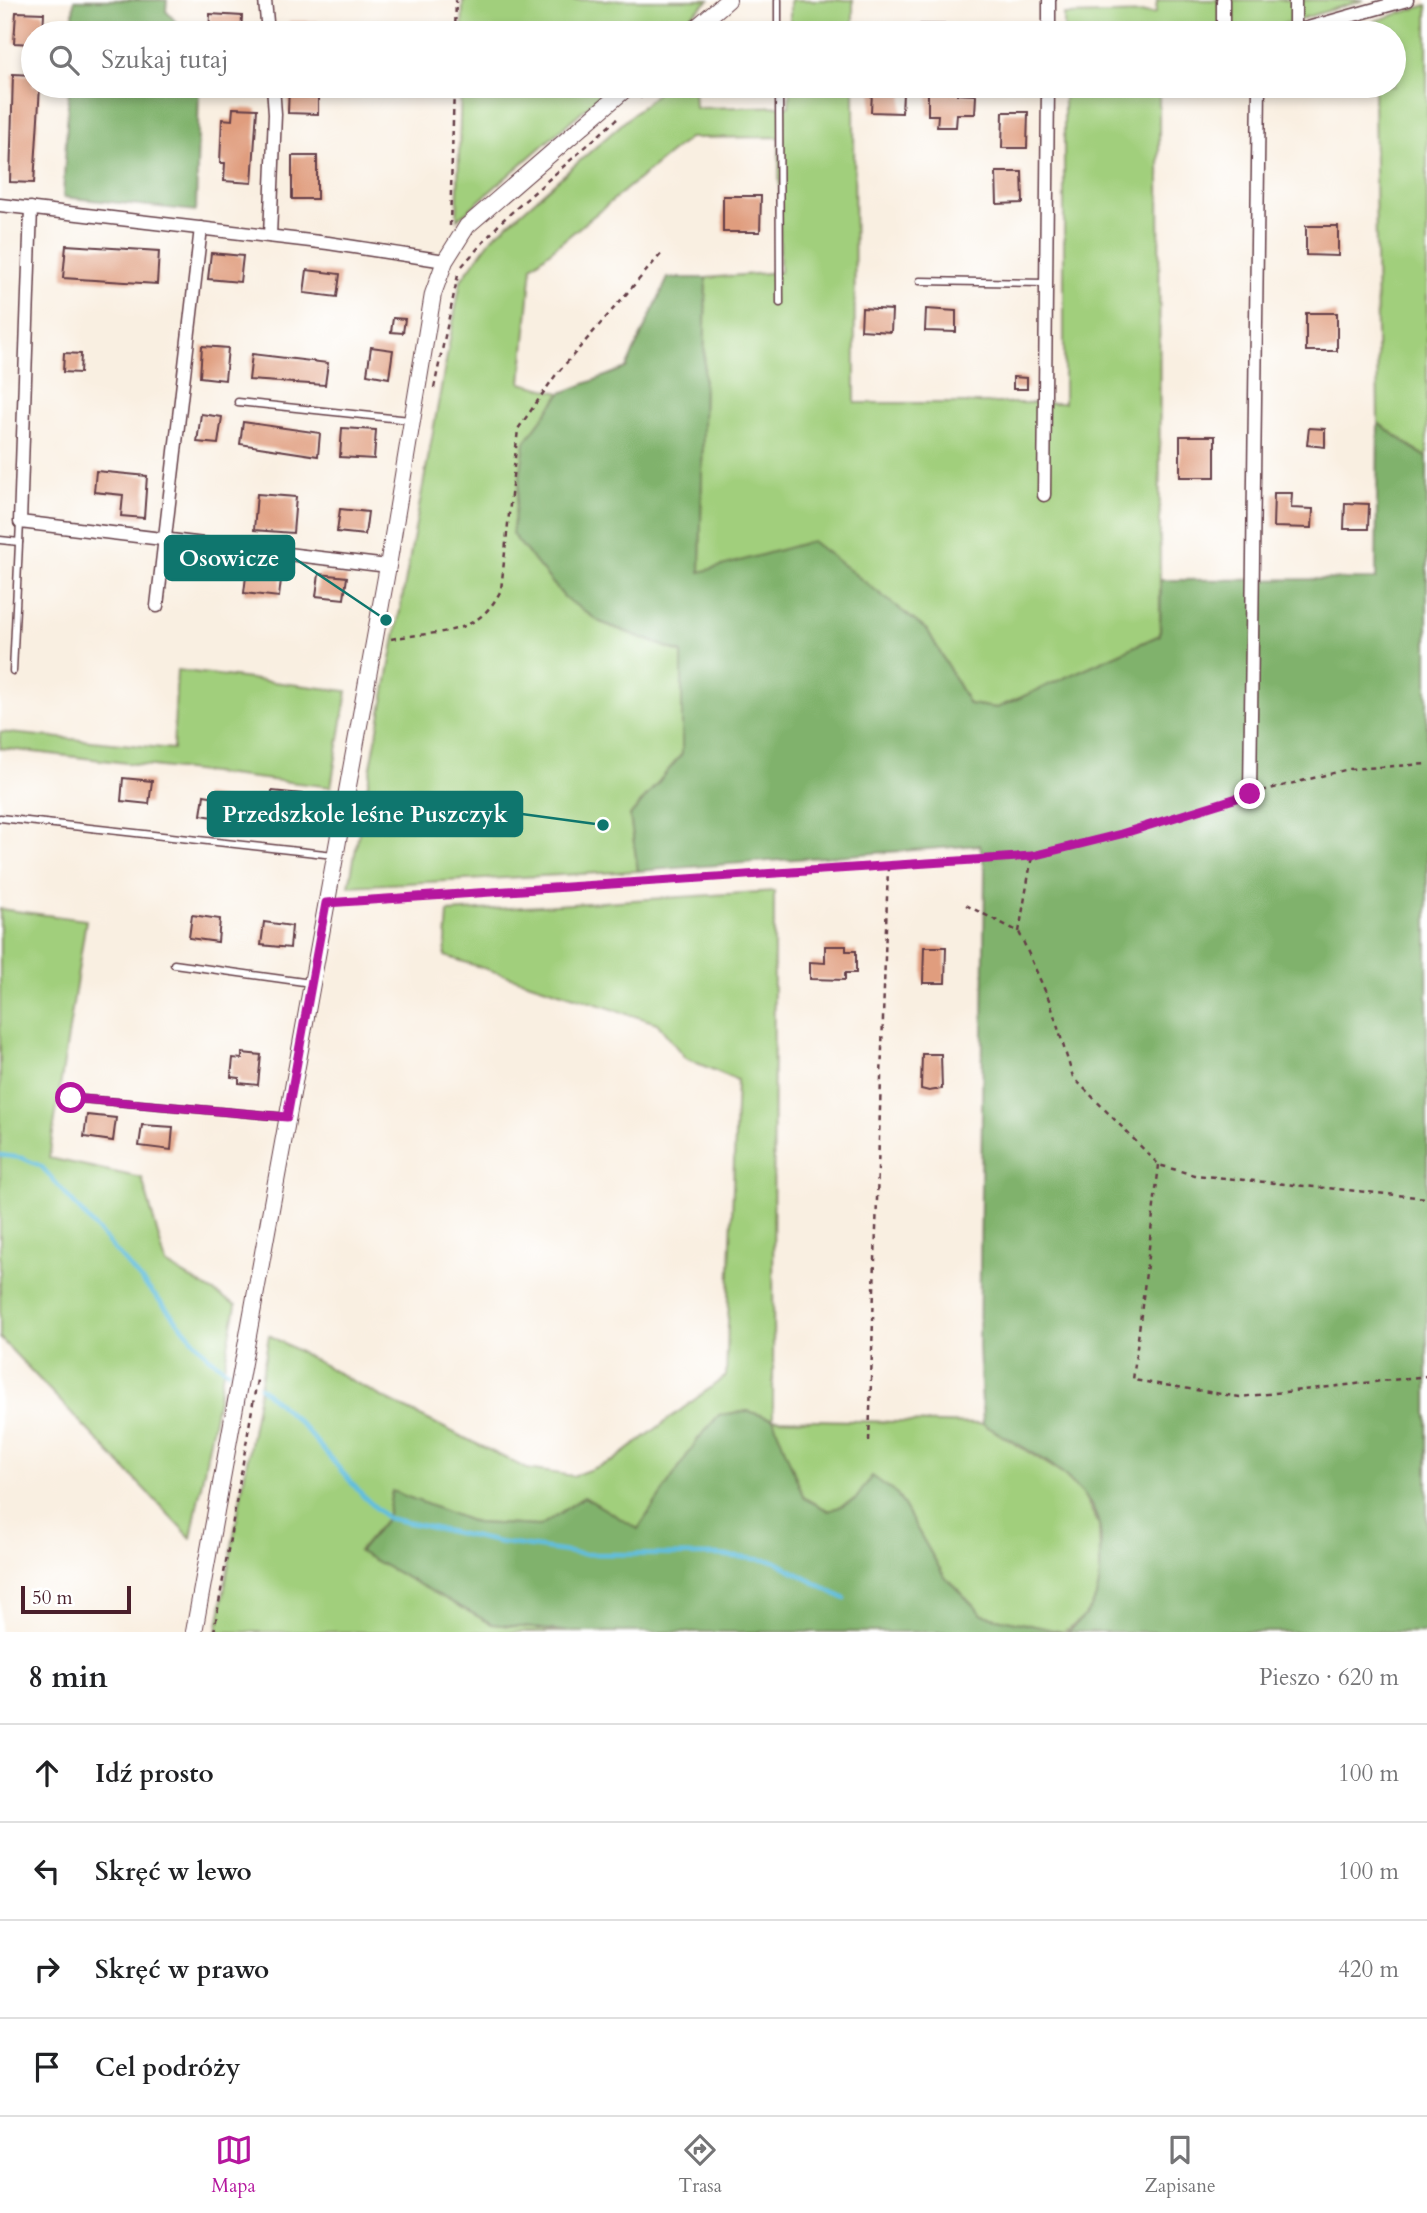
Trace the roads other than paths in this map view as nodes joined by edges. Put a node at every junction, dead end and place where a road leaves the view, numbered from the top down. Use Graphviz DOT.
graph roads {
  1 [pos="265,0"];
  2 [pos="729,0"];
  3 [pos="778,0"];
  4 [pos="1049,0"];
  5 [pos="1223,0"];
  6 [pos="1295,0"];
  7 [pos="1407,0"];
  8 [pos="267,21"];
  9 [pos="704,21"];
  10 [pos="778,21"];
  11 [pos="1049,21"];
  12 [pos="1223,21"];
  13 [pos="1293,21"];
  14 [pos="1332,21"];
  15 [pos="274,98"];
  16 [pos="615,98"];
  17 [pos="779,98"];
  18 [pos="1048,98"];
  19 [pos="1259,98"];
  20 [pos="0,205"];
  21 [pos="31,208"];
  22 [pos="201,228"];
  23 [pos="270,236"];
  24 [pos="445,261"];
  25 [pos="920,281"];
  26 [pos="1046,283"];
  27 [pos="780,303"];
  28 [pos="238,402"];
  29 [pos="410,420"];
  30 [pos="1044,495"];
  31 [pos="20,522"];
  32 [pos="165,539"];
  33 [pos="0,540"];
  34 [pos="19,542"];
  35 [pos="387,566"];
  36 [pos="157,606"];
  37 [pos="13,671"];
  38 [pos="1250,794"];
  39 [pos="0,818"];
  40 [pos="334,855"];
  41 [pos="174,964"];
  42 [pos="311,983"];
  43 [pos="71,1098"];
  44 [pos="287,1117"];
  45 [pos="194,1632"];
  1 -- 8 [label="street"];
  2 -- 9 [label="street"];
  3 -- 10 [label="lane"];
  4 -- 11 [label="street"];
  5 -- 12 [label="street"];
  6 -- 13 [label="street"];
  7 -- 14 [label="street"];
  15 -- 23 [label="street"];
  16 -- 24 [label="street"];
  17 -- 27 [label="lane"];
  18 -- 26 [label="street"];
  19 -- 38 [label="street"];
  20 -- 21 [label="street"];
  21 -- 22 [label="street"];
  21 -- 31 [label="street"];
  22 -- 23 [label="street"];
  22 -- 32 [label="street"];
  23 -- 24 [label="street"];
  24 -- 29 [label="street"];
  25 -- 26 [label="lane"];
  26 -- 30 [label="street"];
  28 -- 29 [label="lane"];
  29 -- 35 [label="street"];
  31 -- 32 [label="street"];
  31 -- 34 [label="lane"];
  32 -- 35 [label="street"];
  32 -- 36 [label="street"];
  33 -- 34 [label="lane"];
  34 -- 37 [label="lane"];
  35 -- 40 [label="street"];
  39 -- 40 [label="lane"];
  40 -- 42 [label="street"];
  41 -- 42 [label="lane"];
  42 -- 44 [label="street"];
  43 -- 44 [label="lane"];
  44 -- 45 [label="street"];
}
